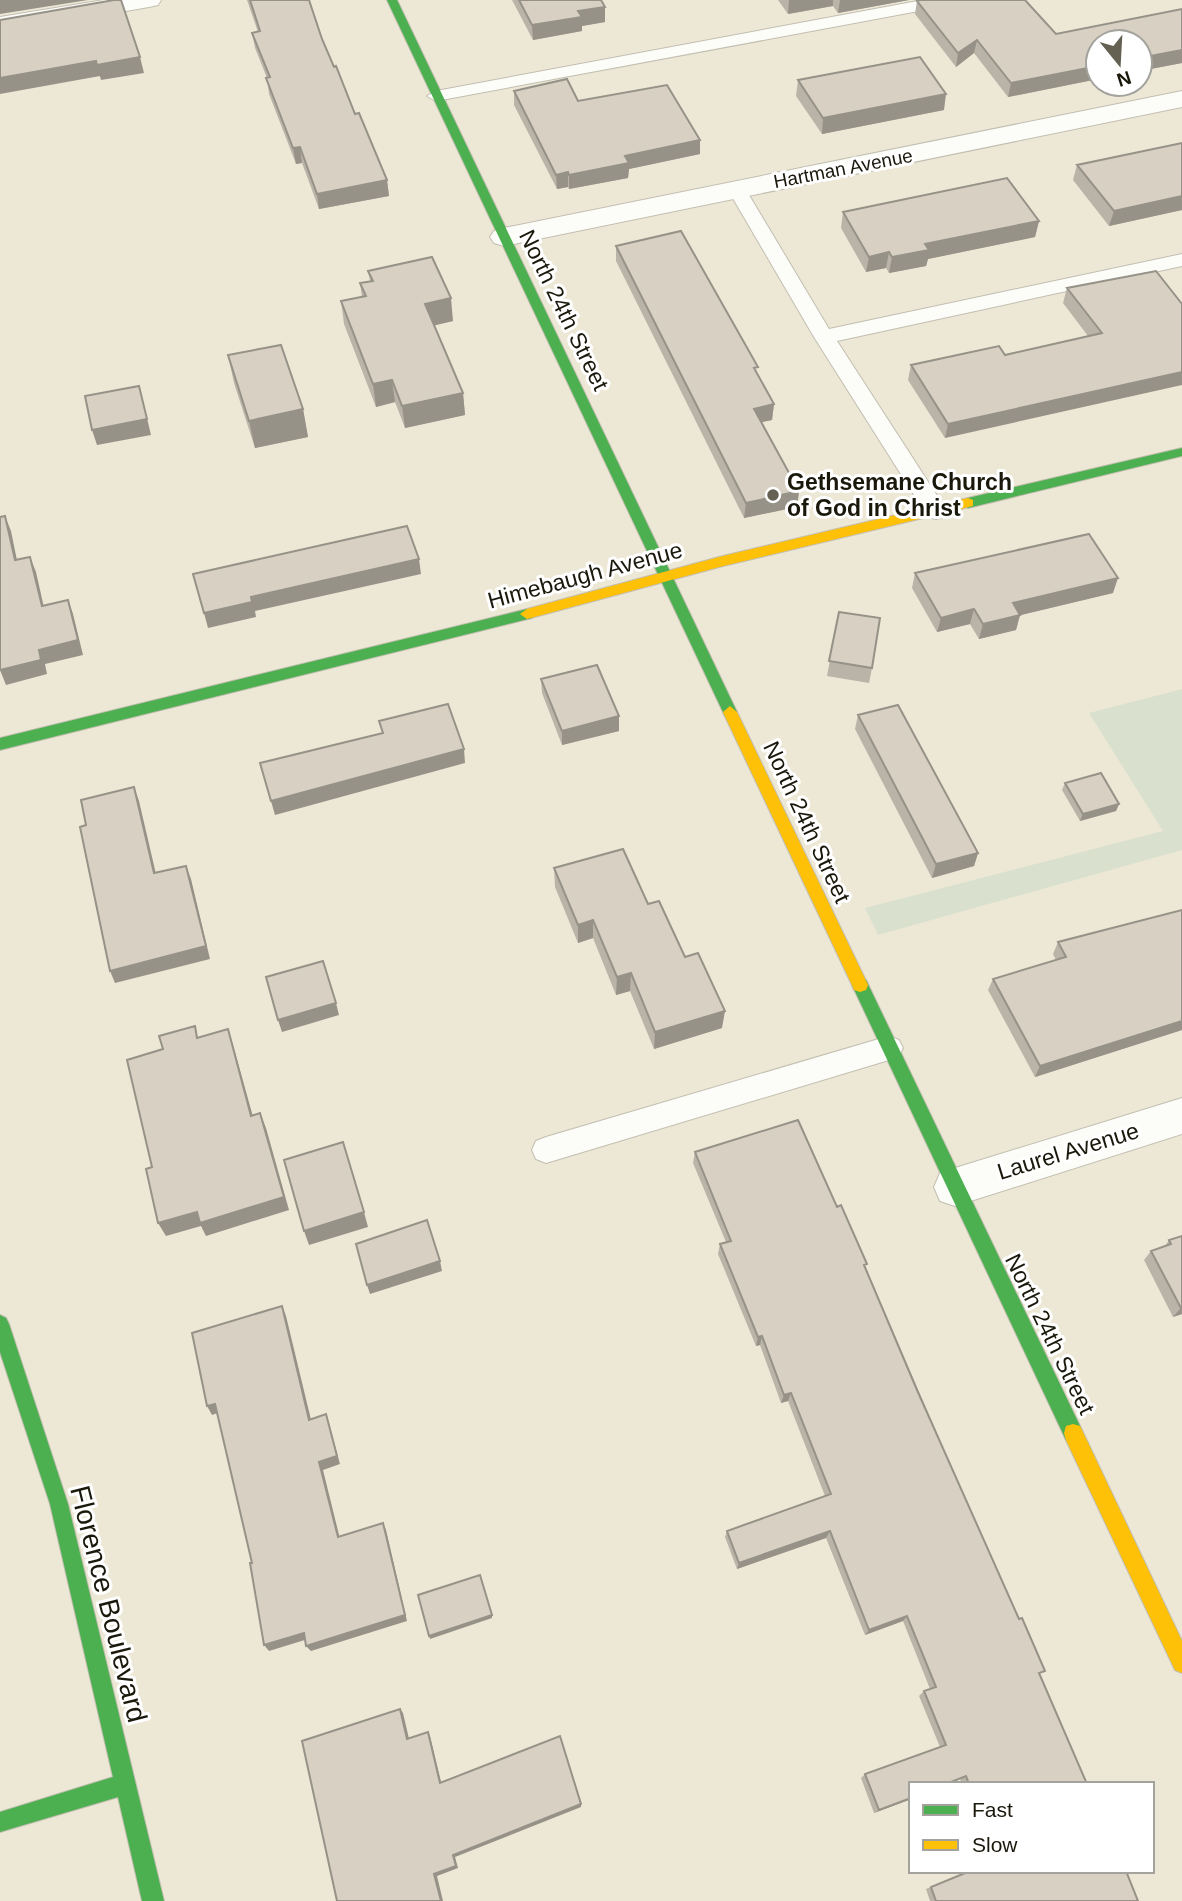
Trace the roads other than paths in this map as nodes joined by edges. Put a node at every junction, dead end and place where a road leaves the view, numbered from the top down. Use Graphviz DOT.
graph roads {
  1 [pos="149,0"];
  2 [pos="391,0"];
  3 [pos="951,0"];
  4 [pos="0,25"];
  5 [pos="436,96"];
  6 [pos="1182,99"];
  7 [pos="737,190"];
  8 [pos="503,237"];
  9 [pos="1182,260"];
  10 [pos="824,337"];
  11 [pos="1182,452"];
  12 [pos="936,511"];
  13 [pos="667,578"];
  14 [pos="0,744"];
  15 [pos="889,1048"];
  16 [pos="1182,1116"];
  17 [pos="546,1150"];
  18 [pos="955,1186"];
  19 [pos="0,1324"];
  20 [pos="1182,1663"];
  21 [pos="126,1784"];
  22 [pos="0,1822"];
  23 [pos="153,1901"];
  1 -- 4 [label="street"];
  2 -- 5 [label="street, North 24th Street"];
  3 -- 5 [label="lane"];
  5 -- 8 [label="street, North 24th Street"];
  6 -- 7 [label="street, Hartman Avenue"];
  7 -- 8 [label="street, Hartman Avenue"];
  7 -- 10 [label="lane"];
  8 -- 13 [label="street, North 24th Street"];
  9 -- 10 [label="lane"];
  10 -- 12 [label="lane"];
  11 -- 12 [label="street, Himebaugh Avenue"];
  12 -- 13 [label="street, Himebaugh Avenue"];
  13 -- 14 [label="street, Himebaugh Avenue"];
  13 -- 15 [label="street, North 24th Street"];
  15 -- 17 [label="lane"];
  15 -- 18 [label="street, North 24th Street"];
  16 -- 18 [label="street, Laurel Avenue"];
  18 -- 20 [label="street, North 24th Street"];
  19 -- 21 [label="street, Florence Boulevard"];
  21 -- 22 [label="street"];
  21 -- 23 [label="street, Florence Boulevard"];
}
